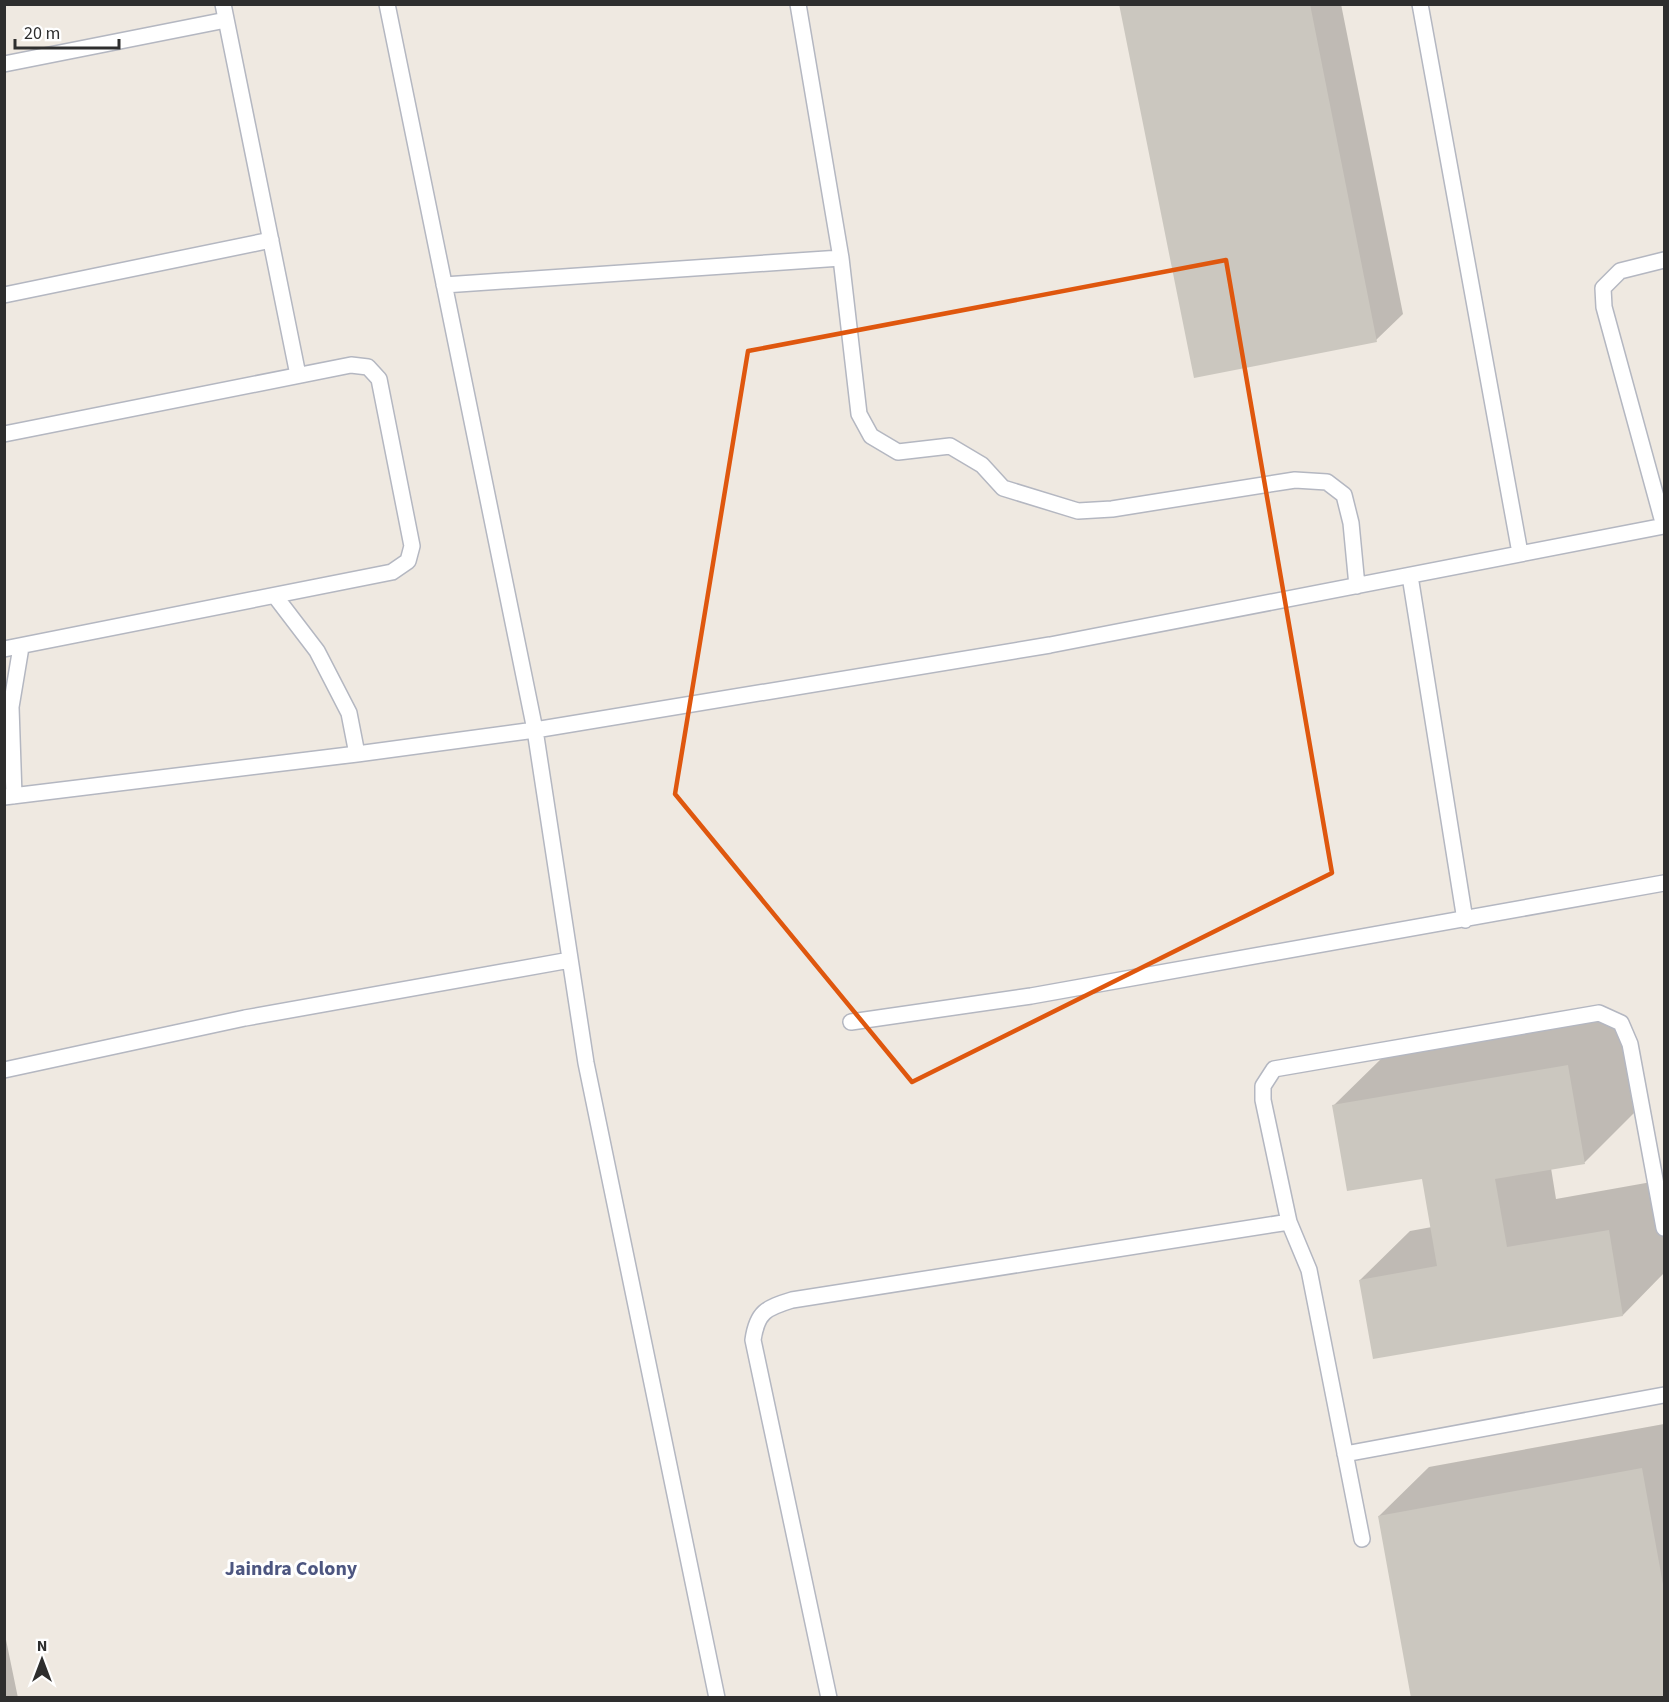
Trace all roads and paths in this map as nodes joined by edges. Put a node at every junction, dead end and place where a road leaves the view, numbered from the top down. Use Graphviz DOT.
graph roads {
  1 [pos="223,4"];
  2 [pos="387,4"];
  3 [pos="798,4"];
  4 [pos="1420,4"];
  5 [pos="226,20"];
  6 [pos="4,64"];
  7 [pos="271,240"];
  8 [pos="841,258"];
  9 [pos="1665,260"];
  10 [pos="444,285"];
  11 [pos="4,295"];
  12 [pos="298,375"];
  13 [pos="4,434"];
  14 [pos="1664,526"];
  15 [pos="1520,553"];
  16 [pos="1410,576"];
  17 [pos="1357,586"];
  18 [pos="275,597"];
  19 [pos="21,647"];
  20 [pos="4,649"];
  21 [pos="535,730"];
  22 [pos="357,754"];
  23 [pos="9,796"];
  24 [pos="1665,883"];
  25 [pos="1465,920"];
  26 [pos="570,960"];
  27 [pos="851,1022"];
  28 [pos="4,1070"];
  29 [pos="1289,1222"];
  30 [pos="1665,1228"];
  31 [pos="1665,1395"];
  32 [pos="1345,1454"];
  33 [pos="1362,1539"];
  34 [pos="717,1698"];
  35 [pos="829,1698"];
  1 -- 5 [label="lane"];
  2 -- 10 [label="lane"];
  3 -- 8 [label="lane"];
  4 -- 15 [label="lane"];
  5 -- 6 [label="lane"];
  5 -- 7 [label="lane"];
  7 -- 11 [label="lane"];
  7 -- 12 [label="lane"];
  8 -- 10 [label="lane"];
  8 -- 17 [label="lane"];
  9 -- 14 [label="lane"];
  10 -- 21 [label="lane"];
  12 -- 13 [label="lane"];
  12 -- 18 [label="lane"];
  14 -- 15 [label="lane"];
  15 -- 16 [label="lane"];
  16 -- 17 [label="lane"];
  16 -- 25 [label="lane"];
  17 -- 21 [label="lane"];
  18 -- 19 [label="lane"];
  18 -- 22 [label="lane"];
  19 -- 20 [label="lane"];
  19 -- 23 [label="lane"];
  21 -- 22 [label="lane"];
  21 -- 26 [label="lane"];
  22 -- 23 [label="lane"];
  24 -- 25 [label="lane"];
  25 -- 27 [label="lane"];
  26 -- 28 [label="lane"];
  26 -- 34 [label="lane"];
  29 -- 30 [label="lane"];
  29 -- 32 [label="lane"];
  29 -- 35 [label="lane"];
  31 -- 32 [label="lane"];
  32 -- 33 [label="lane"];
}
